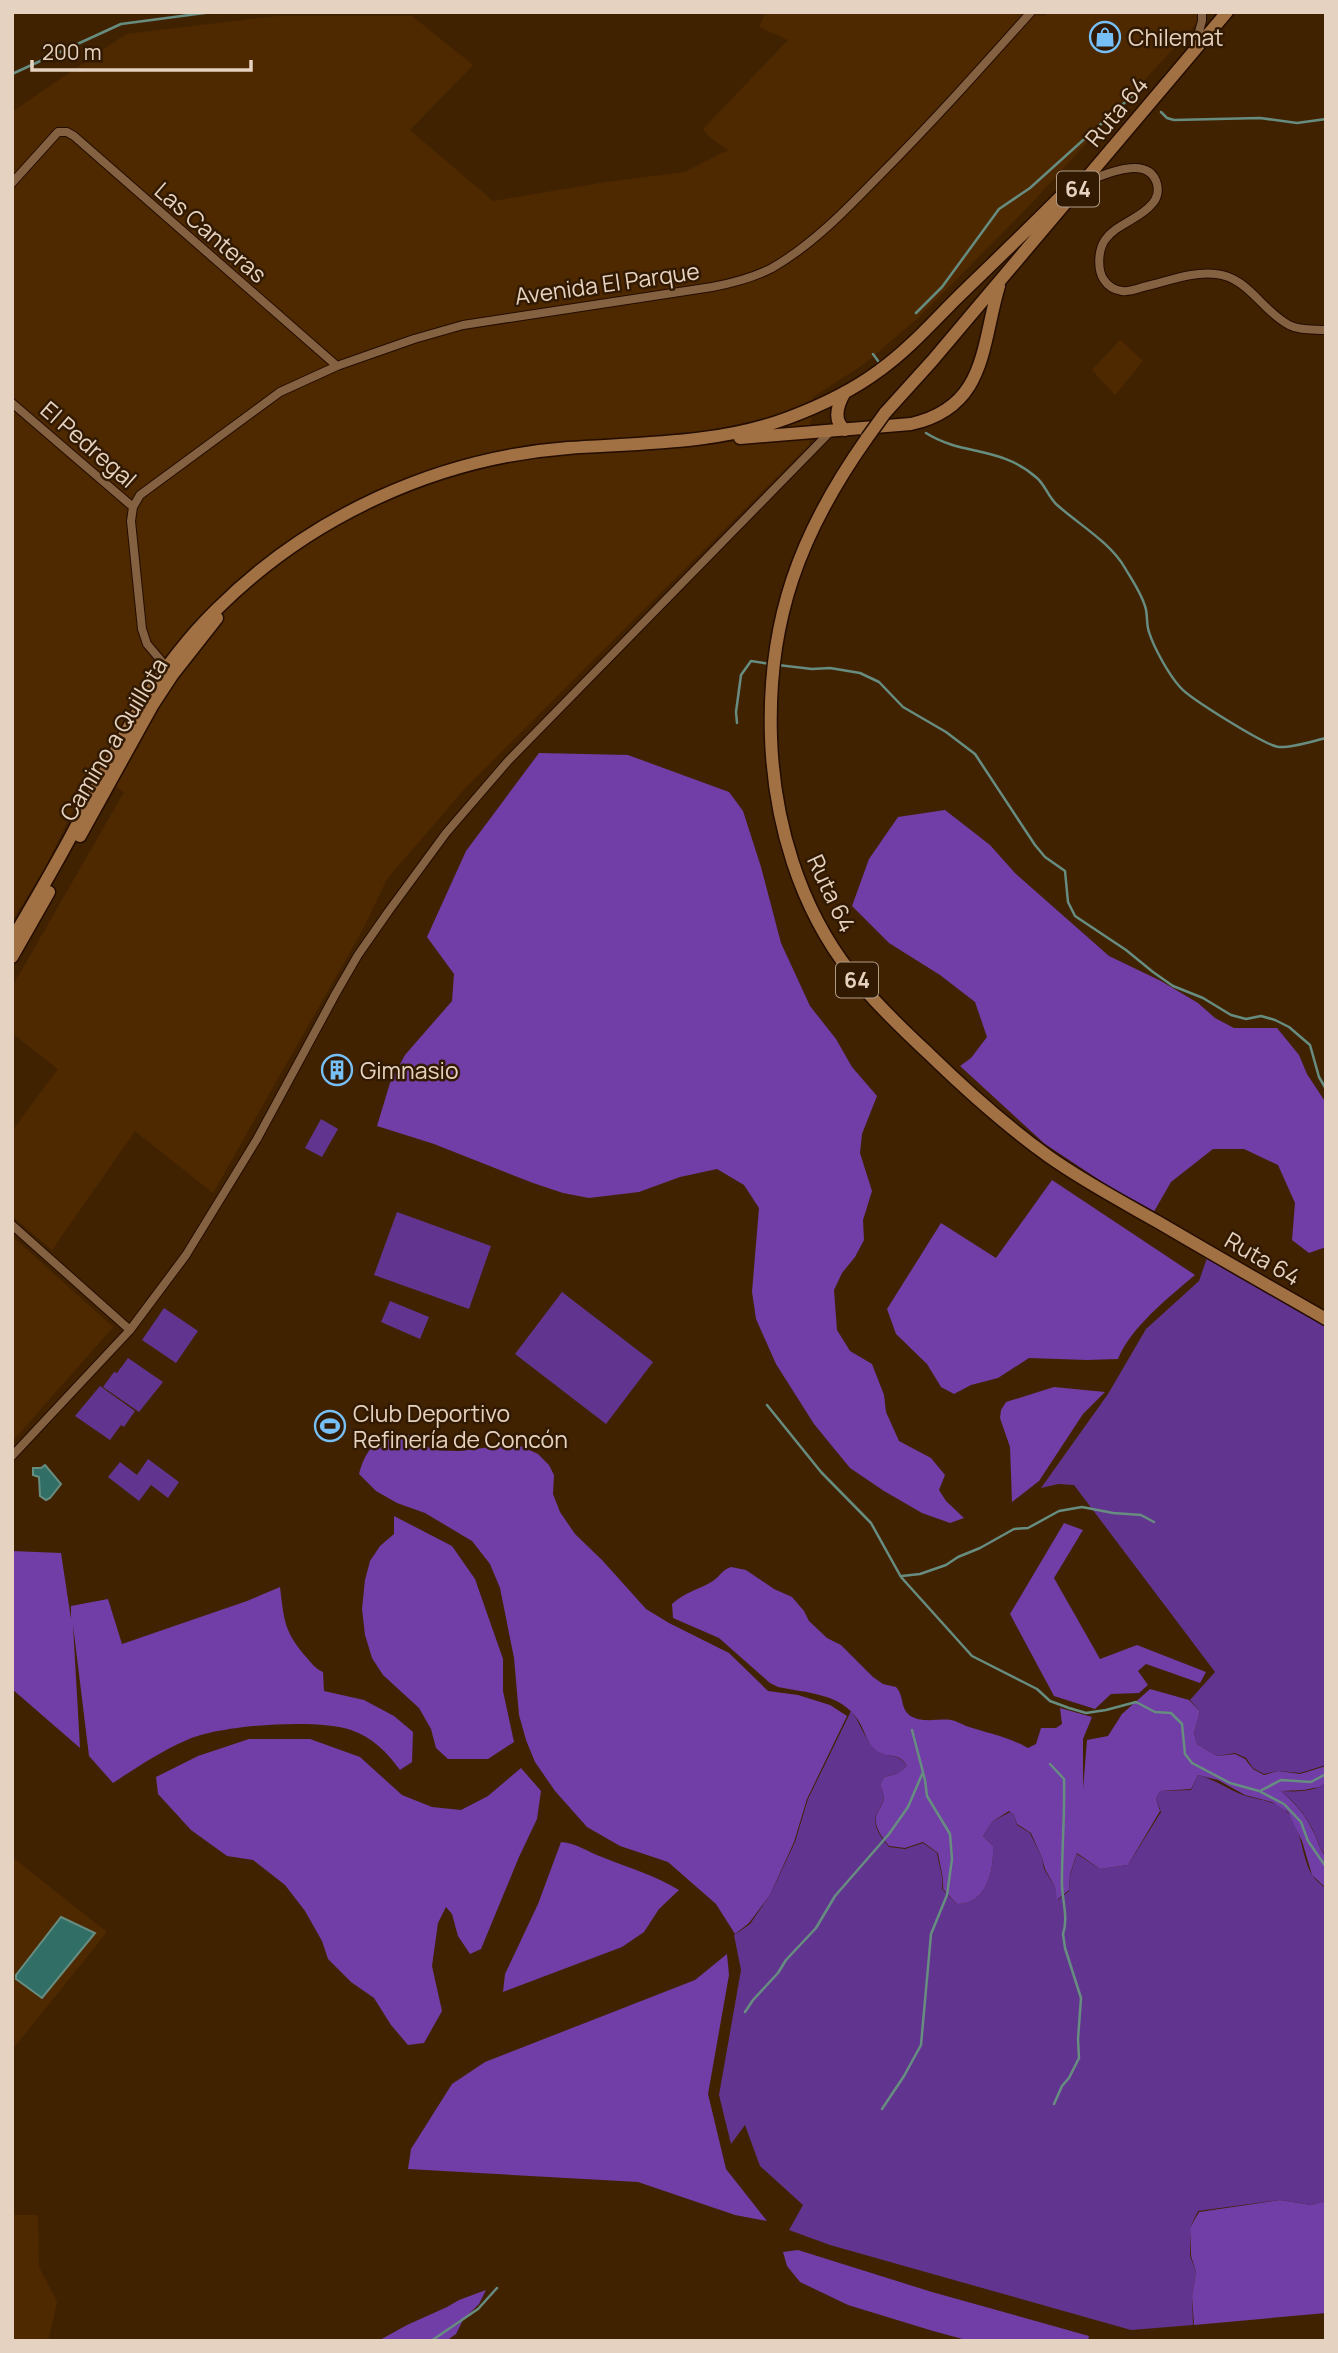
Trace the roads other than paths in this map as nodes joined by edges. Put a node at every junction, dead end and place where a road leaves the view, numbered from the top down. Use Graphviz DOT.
graph roads {
  1 [pos="1031,12"];
  2 [pos="1202,12"];
  3 [pos="1217,12"];
  4 [pos="1227,12"];
  5 [pos="1198,35"];
  6 [pos="12,183"];
  7 [pos="1079,183"];
  8 [pos="1002,279"];
  9 [pos="1326,330"];
  10 [pos="928,363"];
  11 [pos="337,366"];
  12 [pos="846,392"];
  13 [pos="12,404"];
  14 [pos="845,430"];
  15 [pos="830,432"];
  16 [pos="692,439"];
  17 [pos="133,507"];
  18 [pos="169,671"];
  19 [pos="12,940"];
  20 [pos="12,957"];
  21 [pos="12,1226"];
  22 [pos="1326,1319"];
  23 [pos="130,1330"];
  24 [pos="12,1456"];
  1 -- 11 [label="street, Avenida El Parque"];
  2 -- 5 [label="street"];
  3 -- 5 [label="main road, Ruta 64 / 64"];
  4 -- 7 [label="main road, Ruta 64 / 64"];
  5 -- 7 [label="main road, Ruta 64 / 64"];
  6 -- 11 [label="street, Las Canteras"];
  7 -- 8 [label="main road, Ruta 64 / 64"];
  7 -- 9 [label="street"];
  7 -- 10 [label="main road, Ruta 64 / 64"];
  7 -- 12 [label="main road"];
  8 -- 10 [label="main road, Ruta 64 / 64"];
  8 -- 14 [label="main road"];
  10 -- 22 [label="main road, Ruta 64 / 64, bridge"];
  11 -- 17 [label="street, Avenida El Parque"];
  12 -- 14 [label="main road"];
  12 -- 16 [label="main road"];
  13 -- 17 [label="street, El Pedregal"];
  14 -- 15 [label="main road"];
  15 -- 16 [label="main road"];
  15 -- 23 [label="street"];
  16 -- 18 [label="main road, Camino a Quillota"];
  17 -- 18 [label="street, El Pedregal"];
  18 -- 19 [label="main road, Camino a Quillota"];
  18 -- 20 [label="main road, Camino a Quillota"];
  21 -- 23 [label="street"];
  23 -- 24 [label="street"];
}
